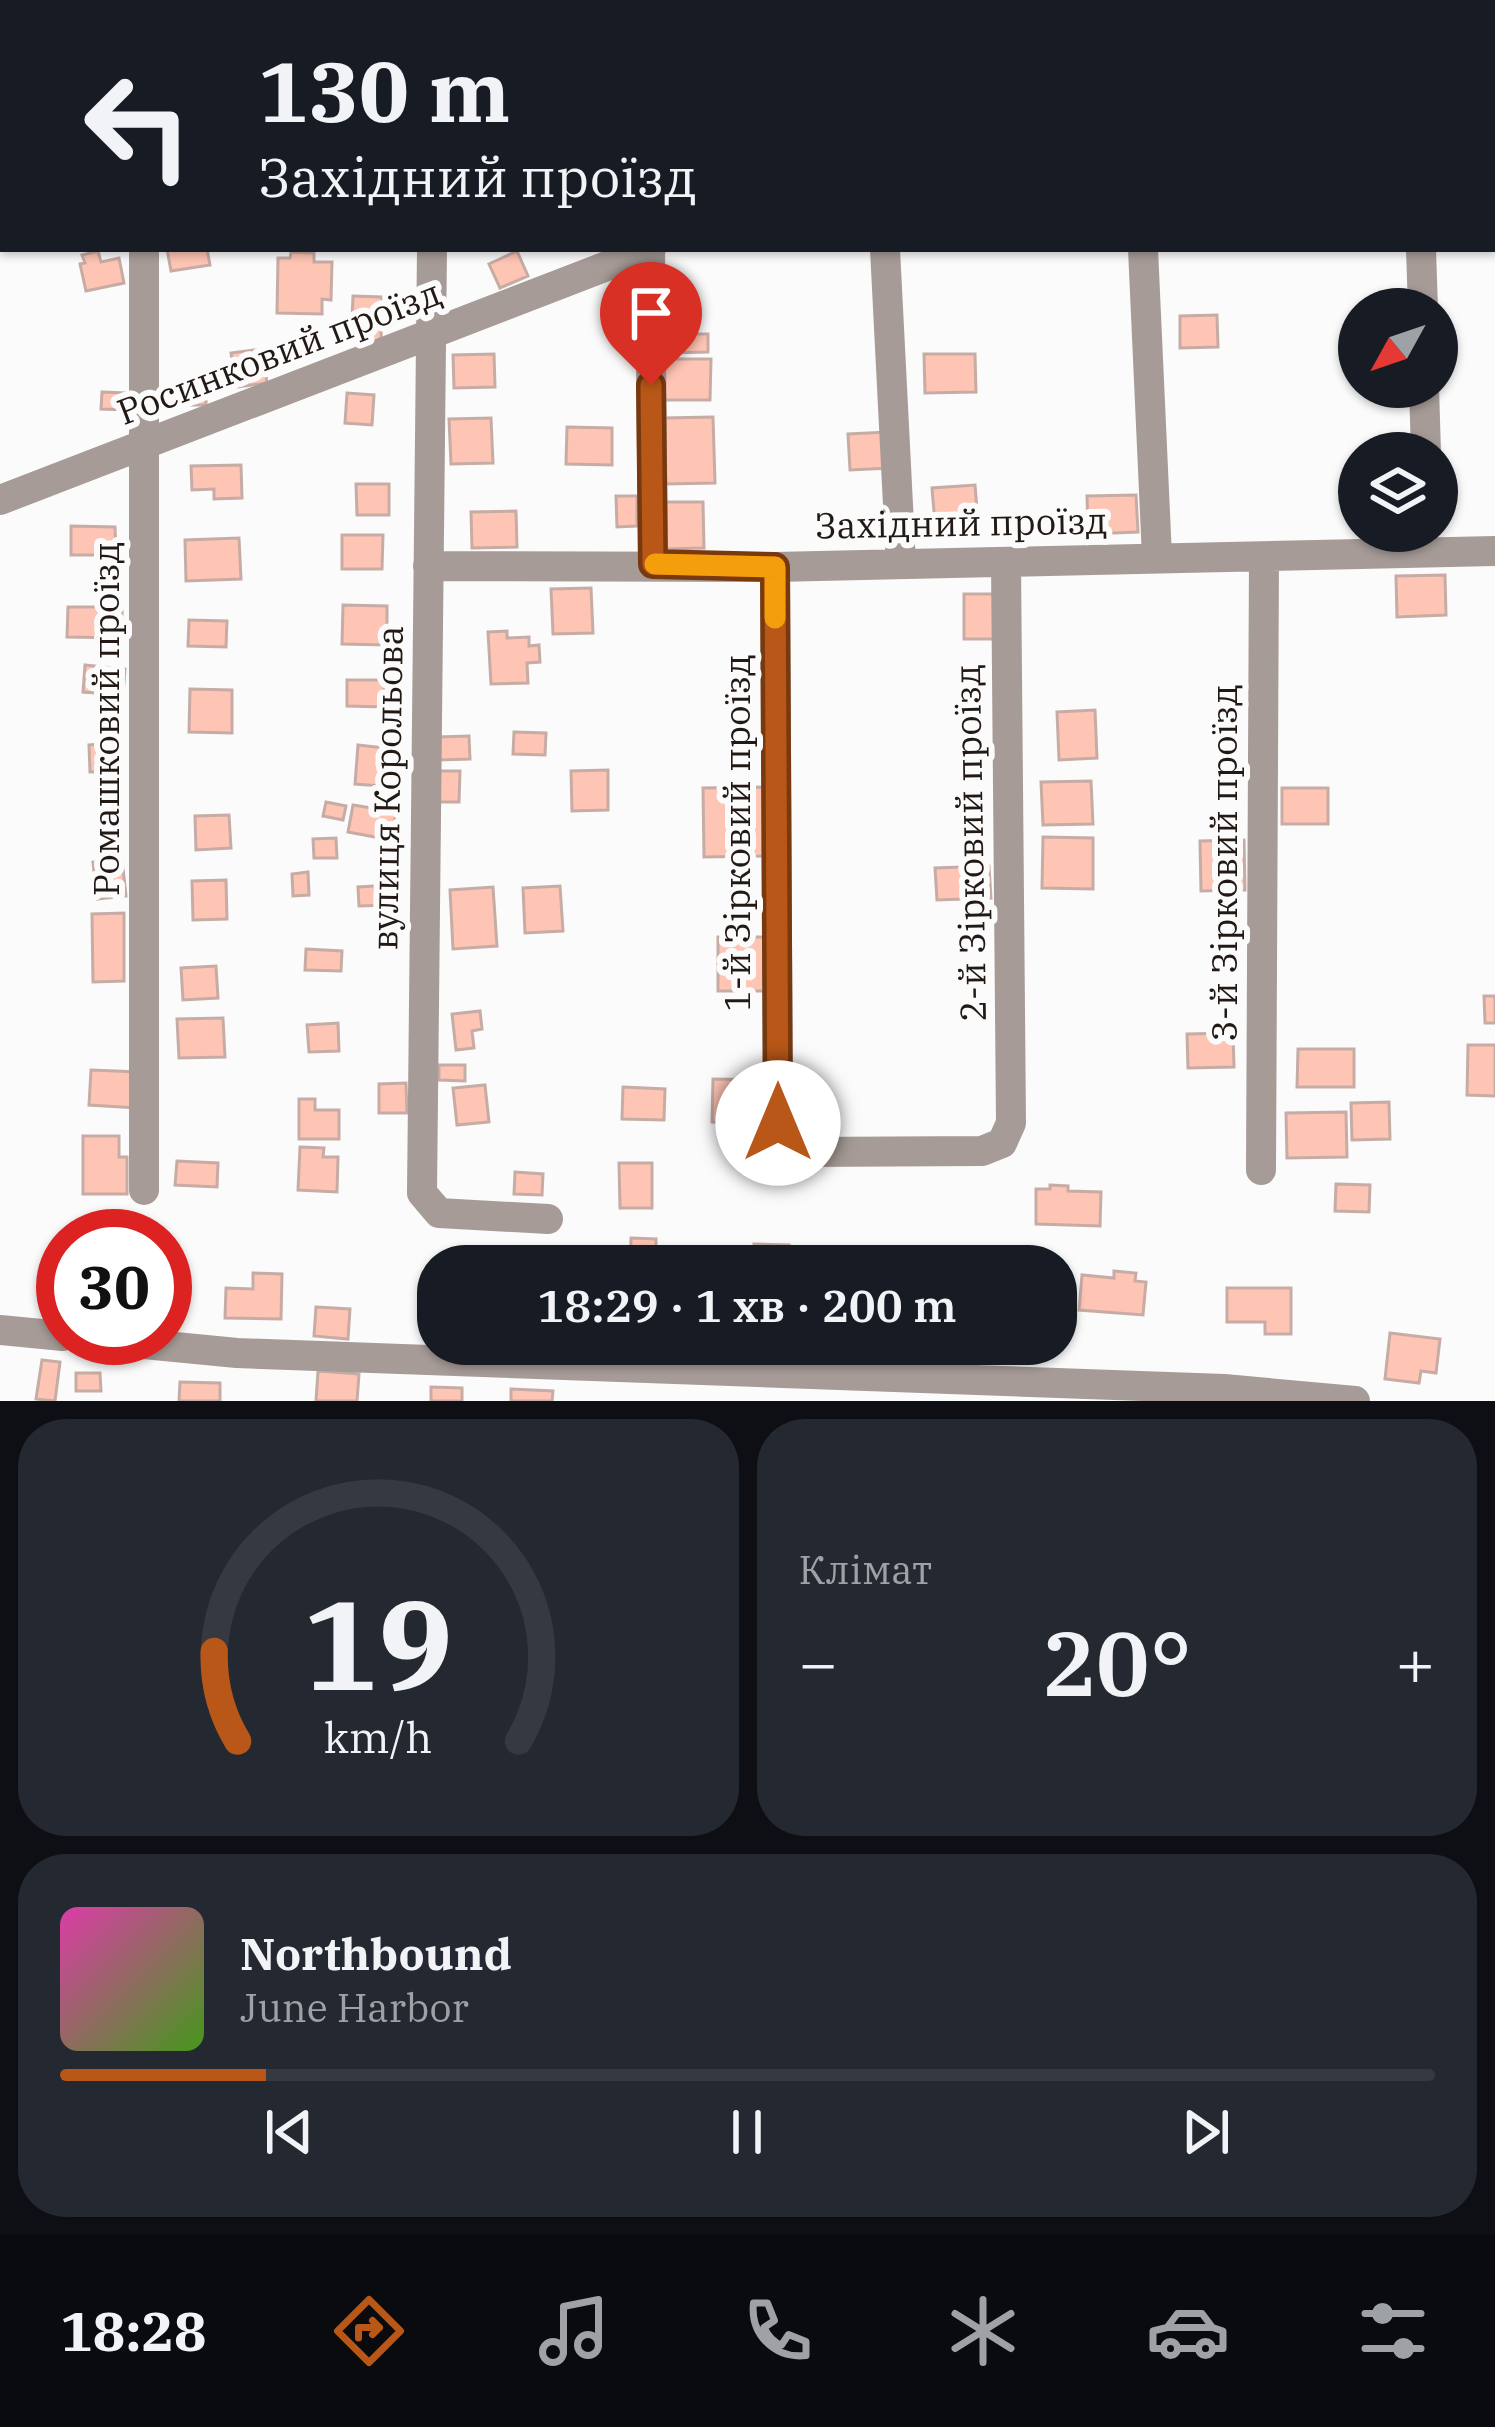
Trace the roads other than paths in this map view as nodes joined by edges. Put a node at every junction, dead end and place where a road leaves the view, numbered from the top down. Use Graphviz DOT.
graph roads {
  1 [pos="144,252"];
  2 [pos="432,252"];
  3 [pos="643,252"];
  4 [pos="650,252"];
  5 [pos="886,252"];
  6 [pos="1143,252"];
  7 [pos="1421,252"];
  8 [pos="1422,288"];
  9 [pos="434,336"];
  10 [pos="145,444"];
  11 [pos="0,500"];
  12 [pos="1458,546"];
  13 [pos="1338,550"];
  14 [pos="1495,551"];
  15 [pos="1157,557"];
  16 [pos="1264,557"];
  17 [pos="1006,562"];
  18 [pos="901,563"];
  19 [pos="653,564"];
  20 [pos="428,566"];
  21 [pos="775,567"];
  22 [pos="1011,1123"];
  23 [pos="1261,1170"];
  24 [pos="144,1190"];
  25 [pos="548,1219"];
  26 [pos="0,1330"];
  27 [pos="36,1333"];
  28 [pos="192,1349"];
  29 [pos="1355,1401"];
  1 -- 10 [label="street, Ромашковий проїзд"];
  2 -- 9 [label="street, вулиця Корольова"];
  3 -- 9 [label="street, Росинковий проїзд"];
  4 -- 19 [label="street"];
  5 -- 18 [label="street"];
  6 -- 15 [label="street"];
  7 -- 8 [label="street"];
  9 -- 10 [label="street, Росинковий проїзд"];
  9 -- 20 [label="street, вулиця Корольова"];
  10 -- 11 [label="street, Росинковий проїзд"];
  10 -- 24 [label="street, Ромашковий проїзд"];
  12 -- 14 [label="street, Західний проїзд"];
  13 -- 16 [label="street, Західний проїзд"];
  15 -- 16 [label="street, Західний проїзд"];
  15 -- 17 [label="street, Західний проїзд"];
  16 -- 23 [label="street, 3-й Зірковий проїзд"];
  17 -- 18 [label="street, Західний проїзд"];
  17 -- 22 [label="street, 2-й Зірковий проїзд"];
  18 -- 21 [label="street, Західний проїзд"];
  19 -- 20 [label="street, Західний проїзд"];
  19 -- 21 [label="street, Західний проїзд"];
  20 -- 25 [label="street, вулиця Корольова"];
  21 -- 22 [label="street, 1-й Зірковий проїзд"];
  26 -- 27 [label="street"];
  28 -- 29 [label="street"];
}
